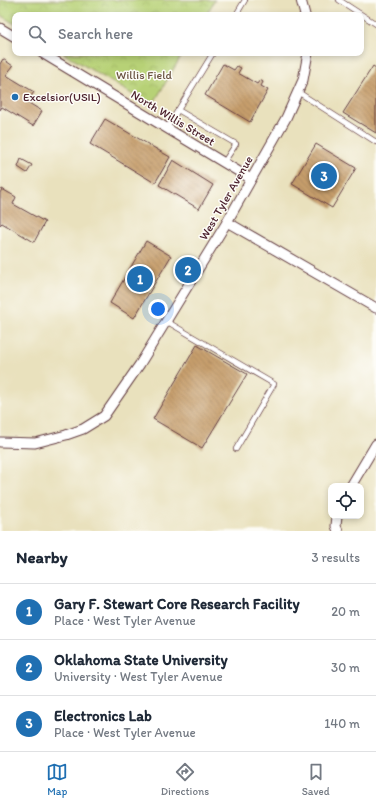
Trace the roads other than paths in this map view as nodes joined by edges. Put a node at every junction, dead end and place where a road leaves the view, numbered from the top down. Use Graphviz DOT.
graph roads {
  1 [pos="246,0"];
  2 [pos="301,0"];
  3 [pos="339,0"];
  4 [pos="238,12"];
  5 [pos="304,12"];
  6 [pos="358,12"];
  7 [pos="364,16"];
  8 [pos="376,24"];
  9 [pos="0,28"];
  10 [pos="12,35"];
  11 [pos="47,56"];
  12 [pos="211,56"];
  13 [pos="307,56"];
  14 [pos="298,92"];
  15 [pos="178,110"];
  16 [pos="167,128"];
  17 [pos="376,142"];
  18 [pos="224,162"];
  19 [pos="252,179"];
  20 [pos="227,222"];
  21 [pos="376,308"];
  22 [pos="166,321"];
  23 [pos="0,442"];
  24 [pos="376,444"];
  25 [pos="236,449"];
  26 [pos="352,483"];
  27 [pos="336,519"];
  28 [pos="338,531"];
  1 -- 4 [label="lane"];
  2 -- 5 [label="street"];
  3 -- 6 [label="lane"];
  7 -- 8 [label="lane"];
  9 -- 10 [label="street"];
  11 -- 16 [label="street, North Willis Street"];
  12 -- 15 [label="lane"];
  13 -- 14 [label="street, West Tyler Avenue"];
  14 -- 17 [label="lane"];
  14 -- 19 [label="street, West Tyler Avenue"];
  15 -- 16 [label="lane"];
  15 -- 18 [label="lane"];
  16 -- 18 [label="street, North Willis Street"];
  18 -- 19 [label="street, North Willis Street"];
  19 -- 20 [label="street, West Tyler Avenue"];
  20 -- 21 [label="street"];
  20 -- 22 [label="street, West Tyler Avenue"];
  22 -- 23 [label="street, West Tyler Avenue"];
  22 -- 25 [label="lane"];
  24 -- 26 [label="street"];
  27 -- 28 [label="street"];
}
